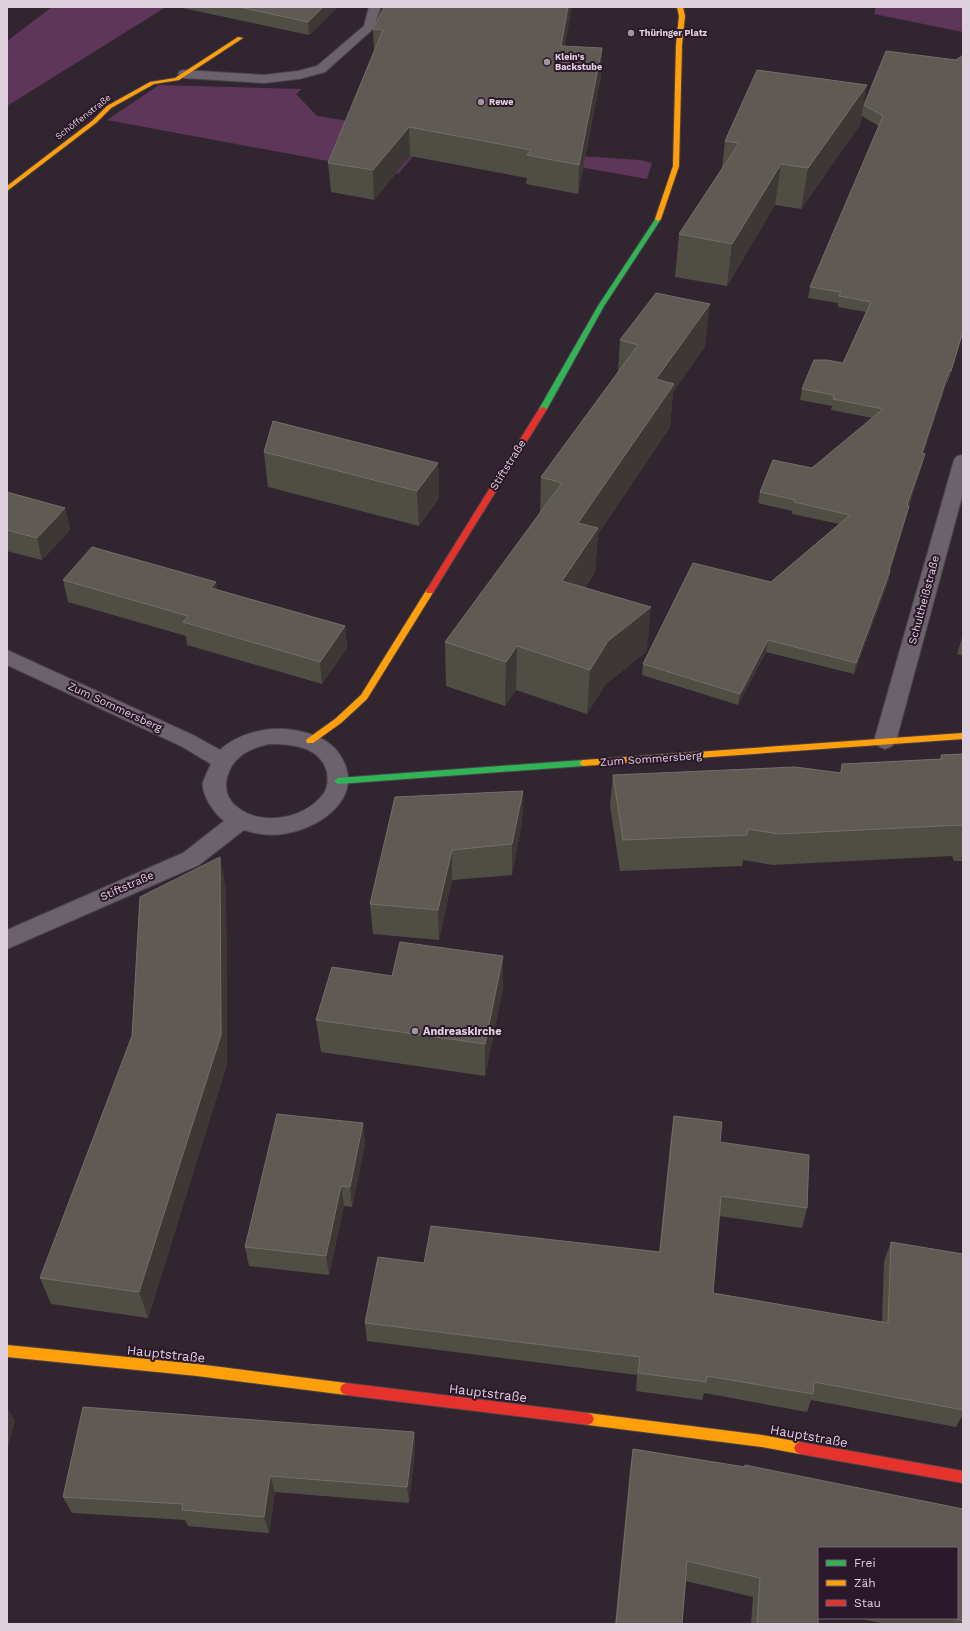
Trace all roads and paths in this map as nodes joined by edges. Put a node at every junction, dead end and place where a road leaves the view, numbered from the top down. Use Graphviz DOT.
graph roads {
  1 [pos="375,7"];
  2 [pos="680,7"];
  3 [pos="382,24"];
  4 [pos="369,27"];
  5 [pos="240,38"];
  6 [pos="184,74"];
  7 [pos="7,189"];
  8 [pos="963,460"];
  9 [pos="7,656"];
  10 [pos="963,736"];
  11 [pos="310,741"];
  12 [pos="886,741"];
  13 [pos="222,761"];
  14 [pos="338,781"];
  15 [pos="240,821"];
  16 [pos="7,940"];
  17 [pos="7,1351"];
  18 [pos="963,1477"];
  1 -- 4 [label="lane"];
  2 -- 11 [label="street, Stiftstraße"];
  3 -- 4 [label="lane"];
  4 -- 6 [label="lane"];
  5 -- 6 [label="street, Schöffenstraße"];
  6 -- 7 [label="street, Schöffenstraße"];
  8 -- 12 [label="street, Schultheißstraße"];
  9 -- 13 [label="street, Zum Sommersberg"];
  10 -- 12 [label="street, Zum Sommersberg"];
  11 -- 13 [label="street"];
  11 -- 14 [label="street"];
  12 -- 14 [label="street, Zum Sommersberg"];
  13 -- 15 [label="street"];
  14 -- 15 [label="street"];
  15 -- 16 [label="street, Stiftstraße"];
  17 -- 18 [label="street, Hauptstraße"];
}
